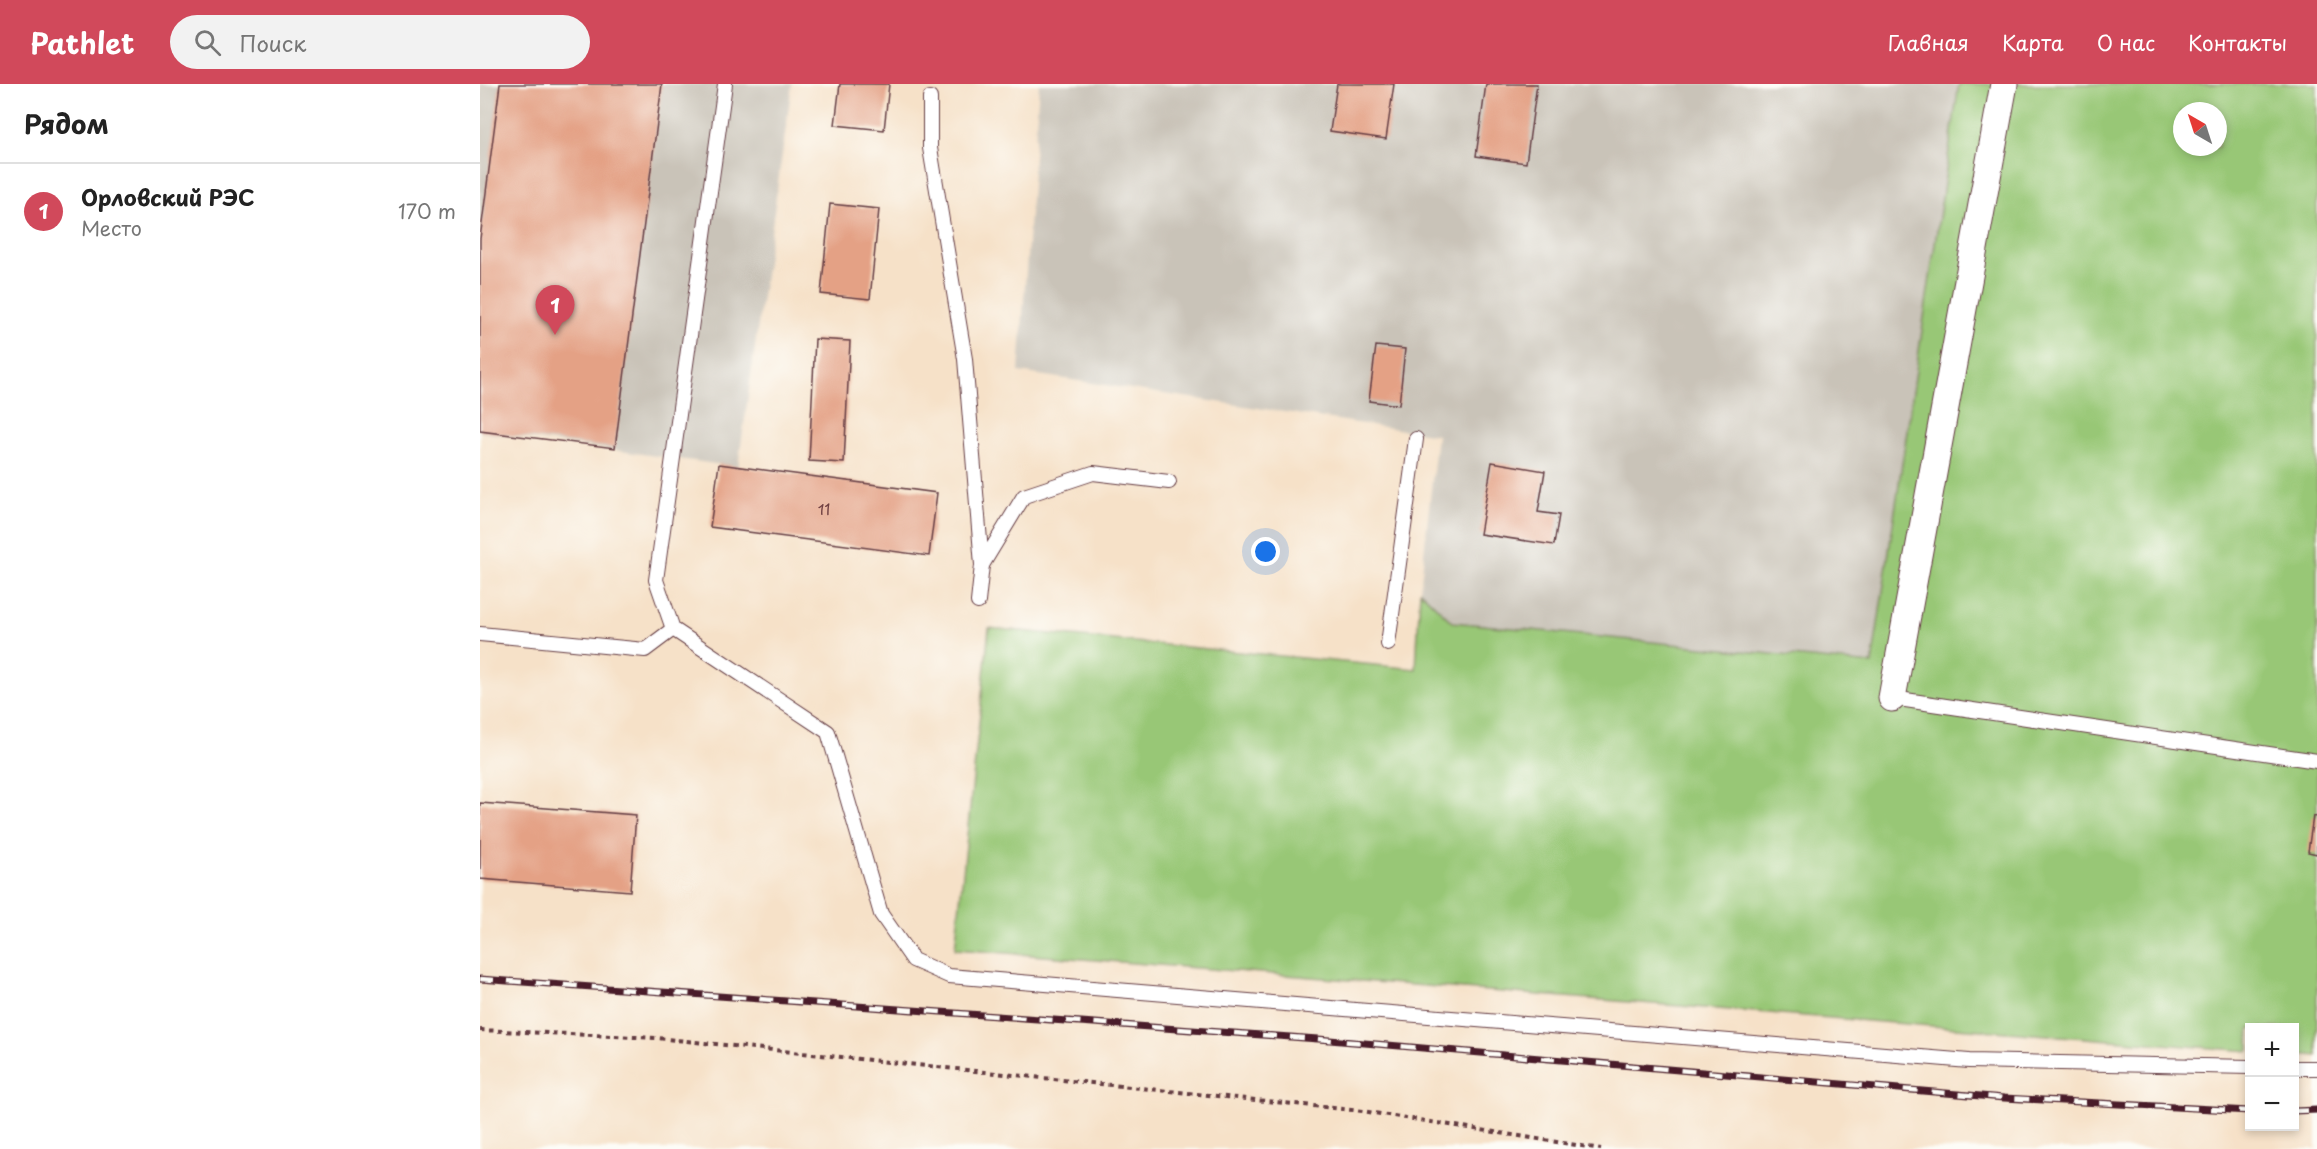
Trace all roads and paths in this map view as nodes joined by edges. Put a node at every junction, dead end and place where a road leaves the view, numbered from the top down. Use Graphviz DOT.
graph roads {
  1 [pos="725,84"];
  2 [pos="2004,84"];
  3 [pos="930,98"];
  4 [pos="1416,439"];
  5 [pos="1169,482"];
  6 [pos="982,565"];
  7 [pos="978,602"];
  8 [pos="673,629"];
  9 [pos="480,634"];
  10 [pos="1388,645"];
  11 [pos="1892,698"];
  12 [pos="2317,761"];
  13 [pos="480,1030"];
  14 [pos="2245,1067"];
  15 [pos="2299,1068"];
  16 [pos="2317,1068"];
  17 [pos="1601,1149"];
  1 -- 8 [label="lane"];
  2 -- 11 [label="street"];
  3 -- 6 [label="lane"];
  4 -- 10 [label="lane"];
  5 -- 6 [label="lane"];
  6 -- 7 [label="lane"];
  8 -- 9 [label="lane"];
  8 -- 14 [label="lane"];
  11 -- 12 [label="lane"];
  13 -- 17 [label="path"];
  15 -- 16 [label="lane"];
}
